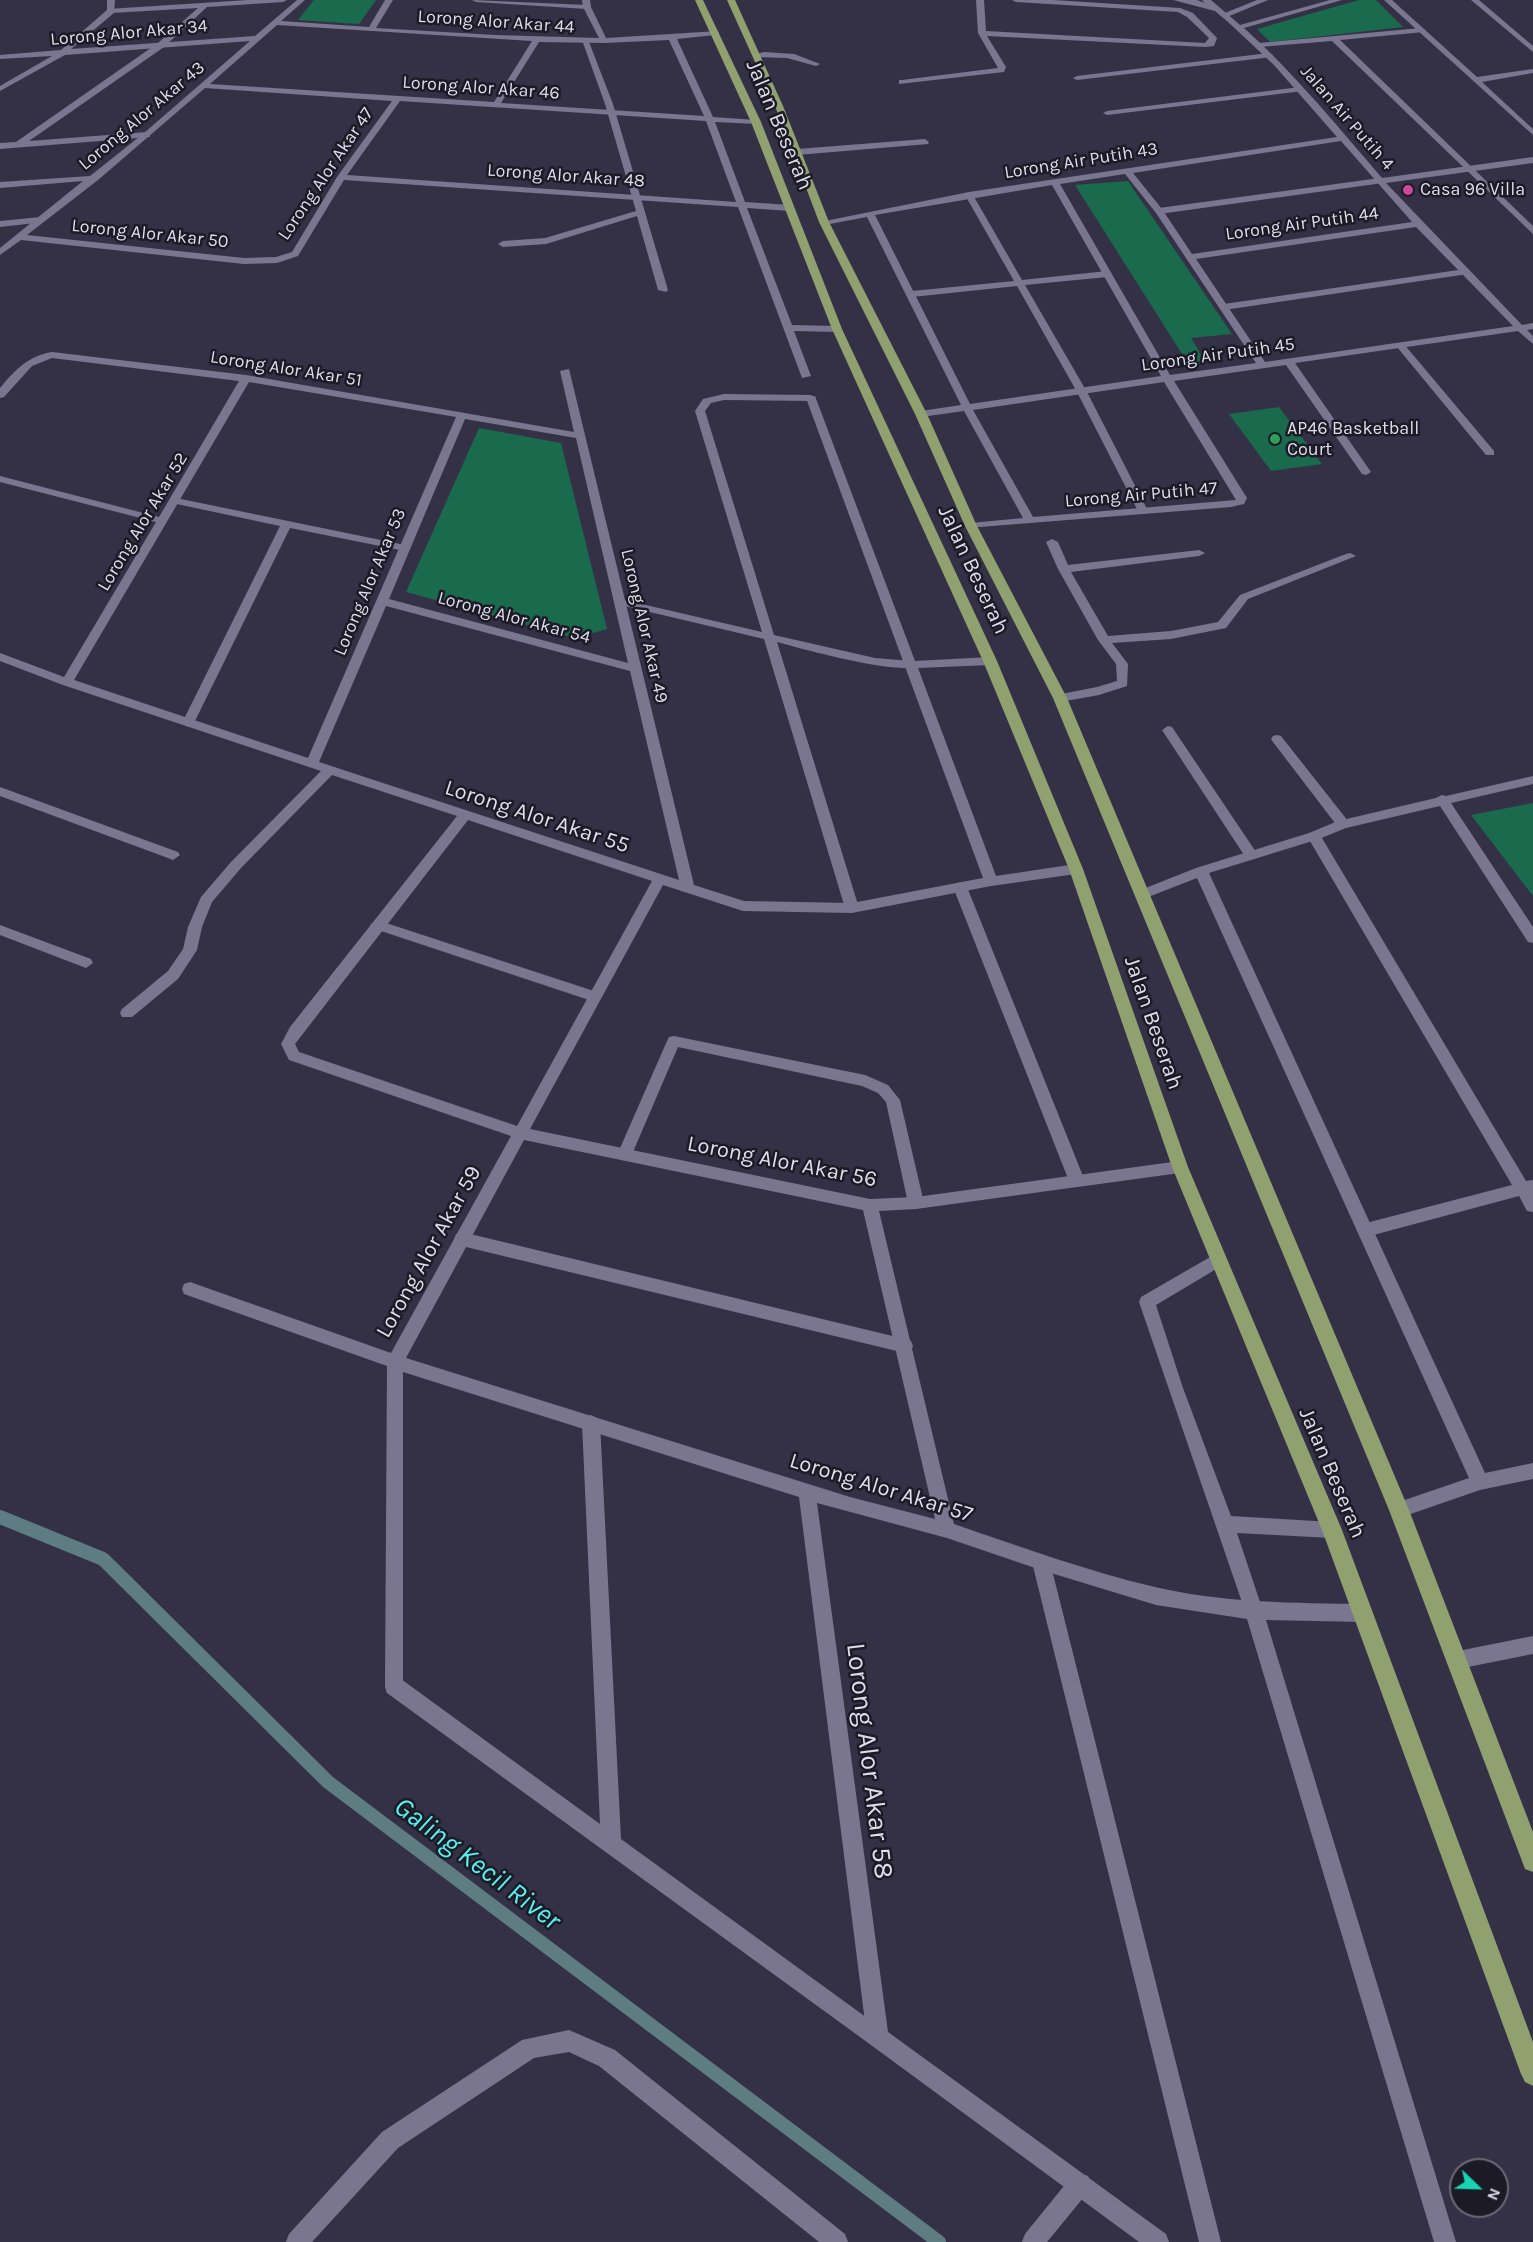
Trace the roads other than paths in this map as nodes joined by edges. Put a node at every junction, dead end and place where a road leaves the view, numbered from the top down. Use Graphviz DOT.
graph roads {
  1 [pos="111,0"];
  2 [pos="283,0"];
  3 [pos="301,0"];
  4 [pos="389,0"];
  5 [pos="476,0"];
  6 [pos="699,0"];
  7 [pos="731,0"];
  8 [pos="980,0"];
  9 [pos="1016,0"];
  10 [pos="1177,0"];
  11 [pos="1206,0"];
  12 [pos="1219,0"];
  13 [pos="1264,0"];
  14 [pos="1338,0"];
  15 [pos="1388,0"];
  16 [pos="1475,0"];
  17 [pos="586,3"];
  18 [pos="205,5"];
  19 [pos="111,11"];
  20 [pos="1222,12"];
  21 [pos="275,23"];
  22 [pos="1240,27"];
  23 [pos="372,28"];
  24 [pos="1421,30"];
  25 [pos="715,33"];
  26 [pos="982,33"];
  27 [pos="259,38"];
  28 [pos="1334,38"];
  29 [pos="537,39"];
  30 [pos="673,39"];
  31 [pos="604,41"];
  32 [pos="585,42"];
  33 [pos="161,45"];
  34 [pos="1259,45"];
  35 [pos="1533,50"];
  36 [pos="62,53"];
  37 [pos="756,55"];
  38 [pos="1269,56"];
  39 [pos="0,57"];
  40 [pos="816,64"];
  41 [pos="1533,72"];
  42 [pos="1077,78"];
  43 [pos="1476,80"];
  44 [pos="902,82"];
  45 [pos="204,86"];
  46 [pos="0,89"];
  47 [pos="1300,89"];
  48 [pos="398,99"];
  49 [pos="496,105"];
  50 [pos="672,107"];
  51 [pos="694,107"];
  52 [pos="705,107"];
  53 [pos="610,109"];
  54 [pos="1107,113"];
  55 [pos="710,119"];
  56 [pos="756,122"];
  57 [pos="1533,133"];
  58 [pos="147,135"];
  59 [pos="1345,138"];
  60 [pos="925,142"];
  61 [pos="18,145"];
  62 [pos="0,146"];
  63 [pos="797,152"];
  64 [pos="1533,160"];
  65 [pos="1470,169"];
  66 [pos="1127,171"];
  67 [pos="340,177"];
  68 [pos="95,178"];
  69 [pos="1380,181"];
  70 [pos="1055,182"];
  71 [pos="0,185"];
  72 [pos="969,195"];
  73 [pos="637,197"];
  74 [pos="742,206"];
  75 [pos="790,208"];
  76 [pos="1159,211"];
  77 [pos="641,212"];
  78 [pos="870,213"];
  79 [pos="41,220"];
  80 [pos="824,222"];
  81 [pos="0,224"];
  82 [pos="1418,224"];
  83 [pos="1533,231"];
  84 [pos="19,237"];
  85 [pos="503,244"];
  86 [pos="0,252"];
  87 [pos="1191,257"];
  88 [pos="278,260"];
  89 [pos="1465,272"];
  90 [pos="1107,274"];
  91 [pos="1020,284"];
  92 [pos="663,290"];
  93 [pos="912,294"];
  94 [pos="1224,307"];
  95 [pos="1533,326"];
  96 [pos="787,328"];
  97 [pos="1519,328"];
  98 [pos="837,329"];
  99 [pos="1533,341"];
  100 [pos="1400,345"];
  101 [pos="1288,361"];
  102 [pos="1262,365"];
  103 [pos="565,371"];
  104 [pos="806,376"];
  105 [pos="246,378"];
  106 [pos="1167,378"];
  107 [pos="1082,392"];
  108 [pos="0,395"];
  109 [pos="967,407"];
  110 [pos="921,414"];
  111 [pos="462,415"];
  112 [pos="581,436"];
  113 [pos="1490,453"];
  114 [pos="1366,472"];
  115 [pos="0,479"];
  116 [pos="176,501"];
  117 [pos="1143,511"];
  118 [pos="163,521"];
  119 [pos="1030,521"];
  120 [pos="286,524"];
  121 [pos="971,526"];
  122 [pos="1052,542"];
  123 [pos="405,548"];
  124 [pos="1199,553"];
  125 [pos="1350,556"];
  126 [pos="1064,569"];
  127 [pos="382,601"];
  128 [pos="620,602"];
  129 [pos="771,636"];
  130 [pos="1104,640"];
  131 [pos="0,657"];
  132 [pos="990,661"];
  133 [pos="911,665"];
  134 [pos="636,669"];
  135 [pos="67,682"];
  136 [pos="1060,698"];
  137 [pos="188,723"];
  138 [pos="1168,730"];
  139 [pos="1277,739"];
  140 [pos="312,764"];
  141 [pos="330,770"];
  142 [pos="1533,780"];
  143 [pos="0,791"];
  144 [pos="1442,799"];
  145 [pos="465,815"];
  146 [pos="1343,824"];
  147 [pos="1314,836"];
  148 [pos="173,855"];
  149 [pos="1251,855"];
  150 [pos="1076,869"];
  151 [pos="1201,871"];
  152 [pos="659,880"];
  153 [pos="991,881"];
  154 [pos="960,887"];
  155 [pos="688,889"];
  156 [pos="1143,894"];
  157 [pos="852,908"];
  158 [pos="377,925"];
  159 [pos="0,930"];
  160 [pos="1533,938"];
  161 [pos="86,963"];
  162 [pos="595,997"];
  163 [pos="127,1013"];
  164 [pos="520,1133"];
  165 [pos="625,1155"];
  166 [pos="1180,1167"];
  167 [pos="1077,1181"];
  168 [pos="1528,1187"];
  169 [pos="916,1203"];
  170 [pos="870,1205"];
  171 [pos="1533,1206"];
  172 [pos="1366,1230"];
  173 [pos="462,1239"];
  174 [pos="1217,1260"];
  175 [pos="190,1289"];
  176 [pos="905,1346"];
  177 [pos="395,1362"];
  178 [pos="591,1423"];
  179 [pos="1533,1470"];
  180 [pos="1480,1482"];
  181 [pos="807,1490"];
  182 [pos="1398,1510"];
  183 [pos="1225,1524"];
  184 [pos="947,1530"];
  185 [pos="1332,1530"];
  186 [pos="1041,1562"];
  187 [pos="1254,1611"];
  188 [pos="1364,1613"];
  189 [pos="1533,1645"];
  190 [pos="1458,1659"];
  191 [pos="611,1844"];
  192 [pos="1533,1861"];
  193 [pos="878,2038"];
  194 [pos="1533,2074"];
  195 [pos="1080,2184"];
  196 [pos="297,2242"];
  197 [pos="837,2242"];
  198 [pos="1033,2242"];
  199 [pos="1158,2242"];
  200 [pos="1210,2242"];
  201 [pos="1445,2242"];
  1 -- 19 [label="street"];
  2 -- 18 [label="street"];
  3 -- 21 [label="street, Lorong Alor Akar 43"];
  4 -- 23 [label="street"];
  5 -- 17 [label="street"];
  6 -- 25 [label="highway, Jalan Beserah"];
  7 -- 37 [label="highway, Jalan Beserah"];
  8 -- 26 [label="street"];
  9 -- 26 [label="street"];
  10 -- 20 [label="street"];
  11 -- 20 [label="street, Jalan Air Putih 4"];
  12 -- 20 [label="street"];
  13 -- 20 [label="street"];
  14 -- 22 [label="street"];
  15 -- 24 [label="street"];
  16 -- 35 [label="street"];
  17 -- 31 [label="street"];
  18 -- 19 [label="street"];
  18 -- 33 [label="street"];
  19 -- 36 [label="street"];
  20 -- 22 [label="street, Jalan Air Putih 4"];
  21 -- 23 [label="street, Lorong Alor Akar 44"];
  21 -- 27 [label="street, Lorong Alor Akar 43"];
  22 -- 34 [label="street, Jalan Air Putih 4"];
  23 -- 29 [label="street, Lorong Alor Akar 44"];
  24 -- 28 [label="street"];
  24 -- 43 [label="street"];
  25 -- 30 [label="street, Lorong Alor Akar 44"];
  25 -- 56 [label="highway, Jalan Beserah"];
  26 -- 44 [label="street"];
  27 -- 33 [label="street, Lorong Alor Akar 34"];
  27 -- 45 [label="street, Lorong Alor Akar 43"];
  28 -- 34 [label="street"];
  28 -- 65 [label="street"];
  29 -- 32 [label="street, Lorong Alor Akar 44"];
  29 -- 49 [label="street"];
  30 -- 31 [label="street, Lorong Alor Akar 44"];
  30 -- 52 [label="street"];
  31 -- 32 [label="street, Lorong Alor Akar 44"];
  32 -- 53 [label="street"];
  33 -- 36 [label="street, Lorong Alor Akar 34"];
  33 -- 61 [label="street"];
  34 -- 38 [label="street, Jalan Air Putih 4"];
  36 -- 39 [label="street, Lorong Alor Akar 34"];
  36 -- 46 [label="street"];
  37 -- 40 [label="street"];
  37 -- 63 [label="highway, Jalan Beserah"];
  38 -- 42 [label="street"];
  38 -- 47 [label="street, Jalan Air Putih 4"];
  41 -- 43 [label="street"];
  43 -- 57 [label="street"];
  45 -- 48 [label="street, Lorong Alor Akar 46"];
  45 -- 58 [label="street, Lorong Alor Akar 43"];
  47 -- 54 [label="street"];
  47 -- 59 [label="street, Jalan Air Putih 4"];
  48 -- 49 [label="street, Lorong Alor Akar 46"];
  48 -- 67 [label="street, Lorong Alor Akar 47"];
  49 -- 53 [label="street, Lorong Alor Akar 46"];
  50 -- 53 [label="street"];
  51 -- 52 [label="street"];
  52 -- 55 [label="street"];
  53 -- 55 [label="street, Lorong Alor Akar 46"];
  53 -- 73 [label="street"];
  55 -- 56 [label="street, Lorong Alor Akar 46"];
  55 -- 74 [label="street"];
  56 -- 75 [label="highway, Jalan Beserah"];
  58 -- 61 [label="street"];
  58 -- 68 [label="street, Lorong Alor Akar 43"];
  59 -- 66 [label="street, Lorong Air Putih 43"];
  59 -- 69 [label="street, Jalan Air Putih 4"];
  60 -- 63 [label="street"];
  61 -- 62 [label="street"];
  63 -- 80 [label="highway, Jalan Beserah"];
  64 -- 65 [label="street"];
  65 -- 69 [label="street"];
  65 -- 83 [label="street"];
  66 -- 70 [label="street, Lorong Air Putih 43"];
  66 -- 76 [label="street"];
  67 -- 73 [label="street, Lorong Alor Akar 48"];
  67 -- 88 [label="street, Lorong Alor Akar 47"];
  68 -- 71 [label="street"];
  68 -- 79 [label="street, Lorong Alor Akar 43"];
  69 -- 76 [label="street"];
  69 -- 82 [label="street, Jalan Air Putih 4"];
  70 -- 72 [label="street, Lorong Air Putih 43"];
  70 -- 90 [label="street"];
  72 -- 78 [label="street, Lorong Air Putih 43"];
  72 -- 91 [label="street"];
  73 -- 74 [label="street, Lorong Alor Akar 48"];
  73 -- 77 [label="street"];
  74 -- 75 [label="street, Lorong Alor Akar 48"];
  74 -- 96 [label="street"];
  75 -- 98 [label="highway, Jalan Beserah"];
  76 -- 87 [label="street"];
  77 -- 85 [label="street"];
  77 -- 92 [label="street"];
  78 -- 80 [label="street, Lorong Air Putih 43"];
  78 -- 93 [label="street"];
  79 -- 81 [label="street"];
  79 -- 84 [label="street, Lorong Alor Akar 43"];
  80 -- 110 [label="highway, Jalan Beserah"];
  82 -- 87 [label="street, Lorong Air Putih 44"];
  82 -- 89 [label="street, Jalan Air Putih 4"];
  84 -- 86 [label="street, Lorong Alor Akar 43"];
  84 -- 88 [label="street, Lorong Alor Akar 50"];
  87 -- 94 [label="street"];
  89 -- 94 [label="street"];
  89 -- 97 [label="street, Jalan Air Putih 4"];
  90 -- 91 [label="street"];
  90 -- 106 [label="street"];
  91 -- 93 [label="street"];
  91 -- 107 [label="street"];
  93 -- 109 [label="street"];
  94 -- 102 [label="street"];
  95 -- 97 [label="street, Lorong Air Putih 45"];
  96 -- 98 [label="street"];
  96 -- 104 [label="street"];
  97 -- 99 [label="street, Jalan Air Putih 4"];
  97 -- 100 [label="street, Lorong Air Putih 45"];
  98 -- 132 [label="highway, Jalan Beserah"];
  100 -- 101 [label="street, Lorong Air Putih 45"];
  100 -- 113 [label="street"];
  101 -- 102 [label="street, Lorong Air Putih 45"];
  101 -- 114 [label="street"];
  102 -- 106 [label="street, Lorong Air Putih 45"];
  103 -- 112 [label="street, Lorong Alor Akar 49"];
  105 -- 108 [label="street, Lorong Alor Akar 51"];
  105 -- 111 [label="street, Lorong Alor Akar 51"];
  105 -- 116 [label="street, Lorong Alor Akar 52"];
  106 -- 107 [label="street, Lorong Air Putih 45"];
  106 -- 117 [label="street, Lorong Air Putih 47"];
  107 -- 109 [label="street, Lorong Air Putih 45"];
  107 -- 117 [label="street"];
  109 -- 110 [label="street, Lorong Air Putih 45"];
  109 -- 119 [label="street"];
  110 -- 121 [label="highway, Jalan Beserah"];
  111 -- 112 [label="street, Lorong Alor Akar 51"];
  111 -- 123 [label="street, Lorong Alor Akar 53"];
  112 -- 128 [label="street, Lorong Alor Akar 49"];
  115 -- 118 [label="street"];
  116 -- 118 [label="street, Lorong Alor Akar 52"];
  116 -- 120 [label="street"];
  117 -- 119 [label="street, Lorong Air Putih 47"];
  118 -- 135 [label="street, Lorong Alor Akar 52"];
  119 -- 121 [label="street, Lorong Air Putih 47"];
  120 -- 123 [label="street"];
  120 -- 137 [label="street"];
  121 -- 136 [label="highway, Jalan Beserah"];
  122 -- 126 [label="street"];
  123 -- 127 [label="street, Lorong Alor Akar 53"];
  124 -- 126 [label="street"];
  125 -- 130 [label="street"];
  126 -- 130 [label="street"];
  127 -- 134 [label="street, Lorong Alor Akar 54"];
  127 -- 140 [label="street, Lorong Alor Akar 53"];
  128 -- 129 [label="street"];
  128 -- 134 [label="street, Lorong Alor Akar 49"];
  129 -- 133 [label="street"];
  129 -- 133 [label="street"];
  129 -- 157 [label="street"];
  130 -- 136 [label="street"];
  131 -- 135 [label="street, Lorong Alor Akar 55"];
  132 -- 133 [label="street"];
  132 -- 150 [label="highway, Jalan Beserah"];
  133 -- 153 [label="street"];
  134 -- 155 [label="street, Lorong Alor Akar 49"];
  135 -- 137 [label="street, Lorong Alor Akar 55"];
  136 -- 156 [label="highway, Jalan Beserah"];
  137 -- 140 [label="street, Lorong Alor Akar 55"];
  138 -- 149 [label="street"];
  139 -- 146 [label="street"];
  140 -- 141 [label="street, Lorong Alor Akar 55"];
  141 -- 145 [label="street, Lorong Alor Akar 55"];
  141 -- 163 [label="street"];
  142 -- 144 [label="street"];
  143 -- 148 [label="street"];
  144 -- 146 [label="street"];
  144 -- 160 [label="street"];
  145 -- 152 [label="street, Lorong Alor Akar 55"];
  145 -- 158 [label="street"];
  146 -- 147 [label="street"];
  147 -- 149 [label="street"];
  147 -- 168 [label="street"];
  149 -- 151 [label="street"];
  150 -- 153 [label="street, Lorong Alor Akar 55"];
  150 -- 166 [label="highway, Jalan Beserah"];
  151 -- 156 [label="street"];
  151 -- 172 [label="street"];
  152 -- 155 [label="street, Lorong Alor Akar 55"];
  152 -- 162 [label="street, Lorong Alor Akar 59"];
  153 -- 154 [label="street, Lorong Alor Akar 55"];
  154 -- 157 [label="street, Lorong Alor Akar 55"];
  154 -- 167 [label="street"];
  155 -- 157 [label="street, Lorong Alor Akar 55"];
  156 -- 182 [label="highway, Jalan Beserah"];
  158 -- 162 [label="street"];
  158 -- 164 [label="street, Lorong Alor Akar 56"];
  159 -- 161 [label="street"];
  162 -- 164 [label="street, Lorong Alor Akar 59"];
  164 -- 165 [label="street, Lorong Alor Akar 56"];
  164 -- 173 [label="street, Lorong Alor Akar 59"];
  165 -- 169 [label="street"];
  165 -- 170 [label="street, Lorong Alor Akar 56"];
  166 -- 167 [label="street, Lorong Alor Akar 56"];
  166 -- 174 [label="highway, Jalan Beserah"];
  167 -- 169 [label="street, Lorong Alor Akar 56"];
  168 -- 171 [label="street"];
  168 -- 172 [label="street"];
  169 -- 170 [label="street, Lorong Alor Akar 56"];
  170 -- 176 [label="street"];
  172 -- 180 [label="street"];
  173 -- 176 [label="street"];
  173 -- 177 [label="street, Lorong Alor Akar 59"];
  174 -- 183 [label="street"];
  174 -- 185 [label="highway, Jalan Beserah"];
  175 -- 177 [label="street, Lorong Alor Akar 57"];
  176 -- 184 [label="street"];
  177 -- 178 [label="street, Lorong Alor Akar 57"];
  177 -- 191 [label="street, Lorong Alor Akar 59"];
  178 -- 181 [label="street, Lorong Alor Akar 57"];
  178 -- 191 [label="street"];
  179 -- 180 [label="street"];
  180 -- 182 [label="street"];
  181 -- 184 [label="street, Lorong Alor Akar 57"];
  181 -- 193 [label="street, Lorong Alor Akar 58"];
  182 -- 190 [label="highway, Jalan Beserah"];
  183 -- 185 [label="street"];
  183 -- 187 [label="street"];
  184 -- 186 [label="street, Lorong Alor Akar 57"];
  185 -- 188 [label="highway, Jalan Beserah"];
  186 -- 187 [label="street, Lorong Alor Akar 57"];
  186 -- 200 [label="street"];
  187 -- 188 [label="street, Lorong Alor Akar 57"];
  187 -- 201 [label="street"];
  188 -- 194 [label="highway, Jalan Beserah"];
  189 -- 190 [label="street"];
  190 -- 192 [label="highway, Jalan Beserah"];
  191 -- 193 [label="street"];
  193 -- 195 [label="street"];
  195 -- 198 [label="street"];
  195 -- 199 [label="street"];
  196 -- 197 [label="street"];
}
